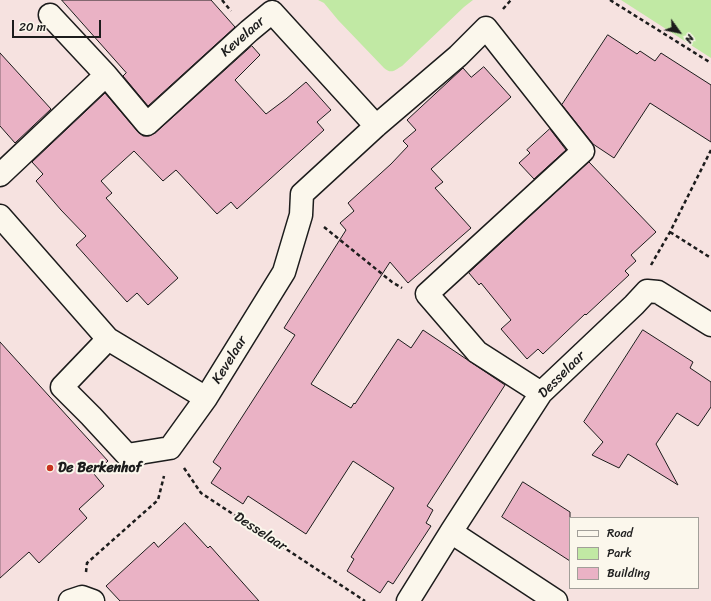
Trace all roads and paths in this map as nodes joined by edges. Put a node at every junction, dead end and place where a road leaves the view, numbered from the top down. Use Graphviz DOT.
graph roads {
  1 [pos="610,0"];
  2 [pos="50,15"];
  3 [pos="711,63"];
  4 [pos="106,75"];
  5 [pos="376,126"];
  6 [pos="711,150"];
  7 [pos="0,175"];
  8 [pos="301,215"];
  9 [pos="0,216"];
  10 [pos="670,232"];
  11 [pos="711,258"];
  12 [pos="647,290"];
  13 [pos="427,294"];
  14 [pos="711,325"];
  15 [pos="108,339"];
  16 [pos="541,393"];
  17 [pos="206,398"];
  18 [pos="170,448"];
  19 [pos="450,532"];
  20 [pos="82,600"];
  21 [pos="365,601"];
  22 [pos="408,601"];
  23 [pos="556,601"];
  1 -- 3 [label="path"];
  2 -- 4 [label="street, Kevelaar"];
  4 -- 5 [label="street, Kevelaar"];
  4 -- 7 [label="street"];
  5 -- 8 [label="street, Kevelaar"];
  5 -- 13 [label="street, Kevelaar"];
  6 -- 10 [label="path"];
  8 -- 13 [label="path"];
  8 -- 17 [label="street, Kevelaar"];
  9 -- 15 [label="street, Kevelaar"];
  10 -- 11 [label="path"];
  10 -- 12 [label="path"];
  12 -- 14 [label="street"];
  12 -- 16 [label="street, Desselaar"];
  13 -- 16 [label="street"];
  15 -- 17 [label="street, Kevelaar"];
  15 -- 18 [label="street"];
  16 -- 19 [label="street, Desselaar"];
  17 -- 18 [label="street, Kevelaar"];
  18 -- 20 [label="path"];
  18 -- 21 [label="path, Desselaar"];
  19 -- 22 [label="street, Desselaar"];
  19 -- 23 [label="street"];
}
